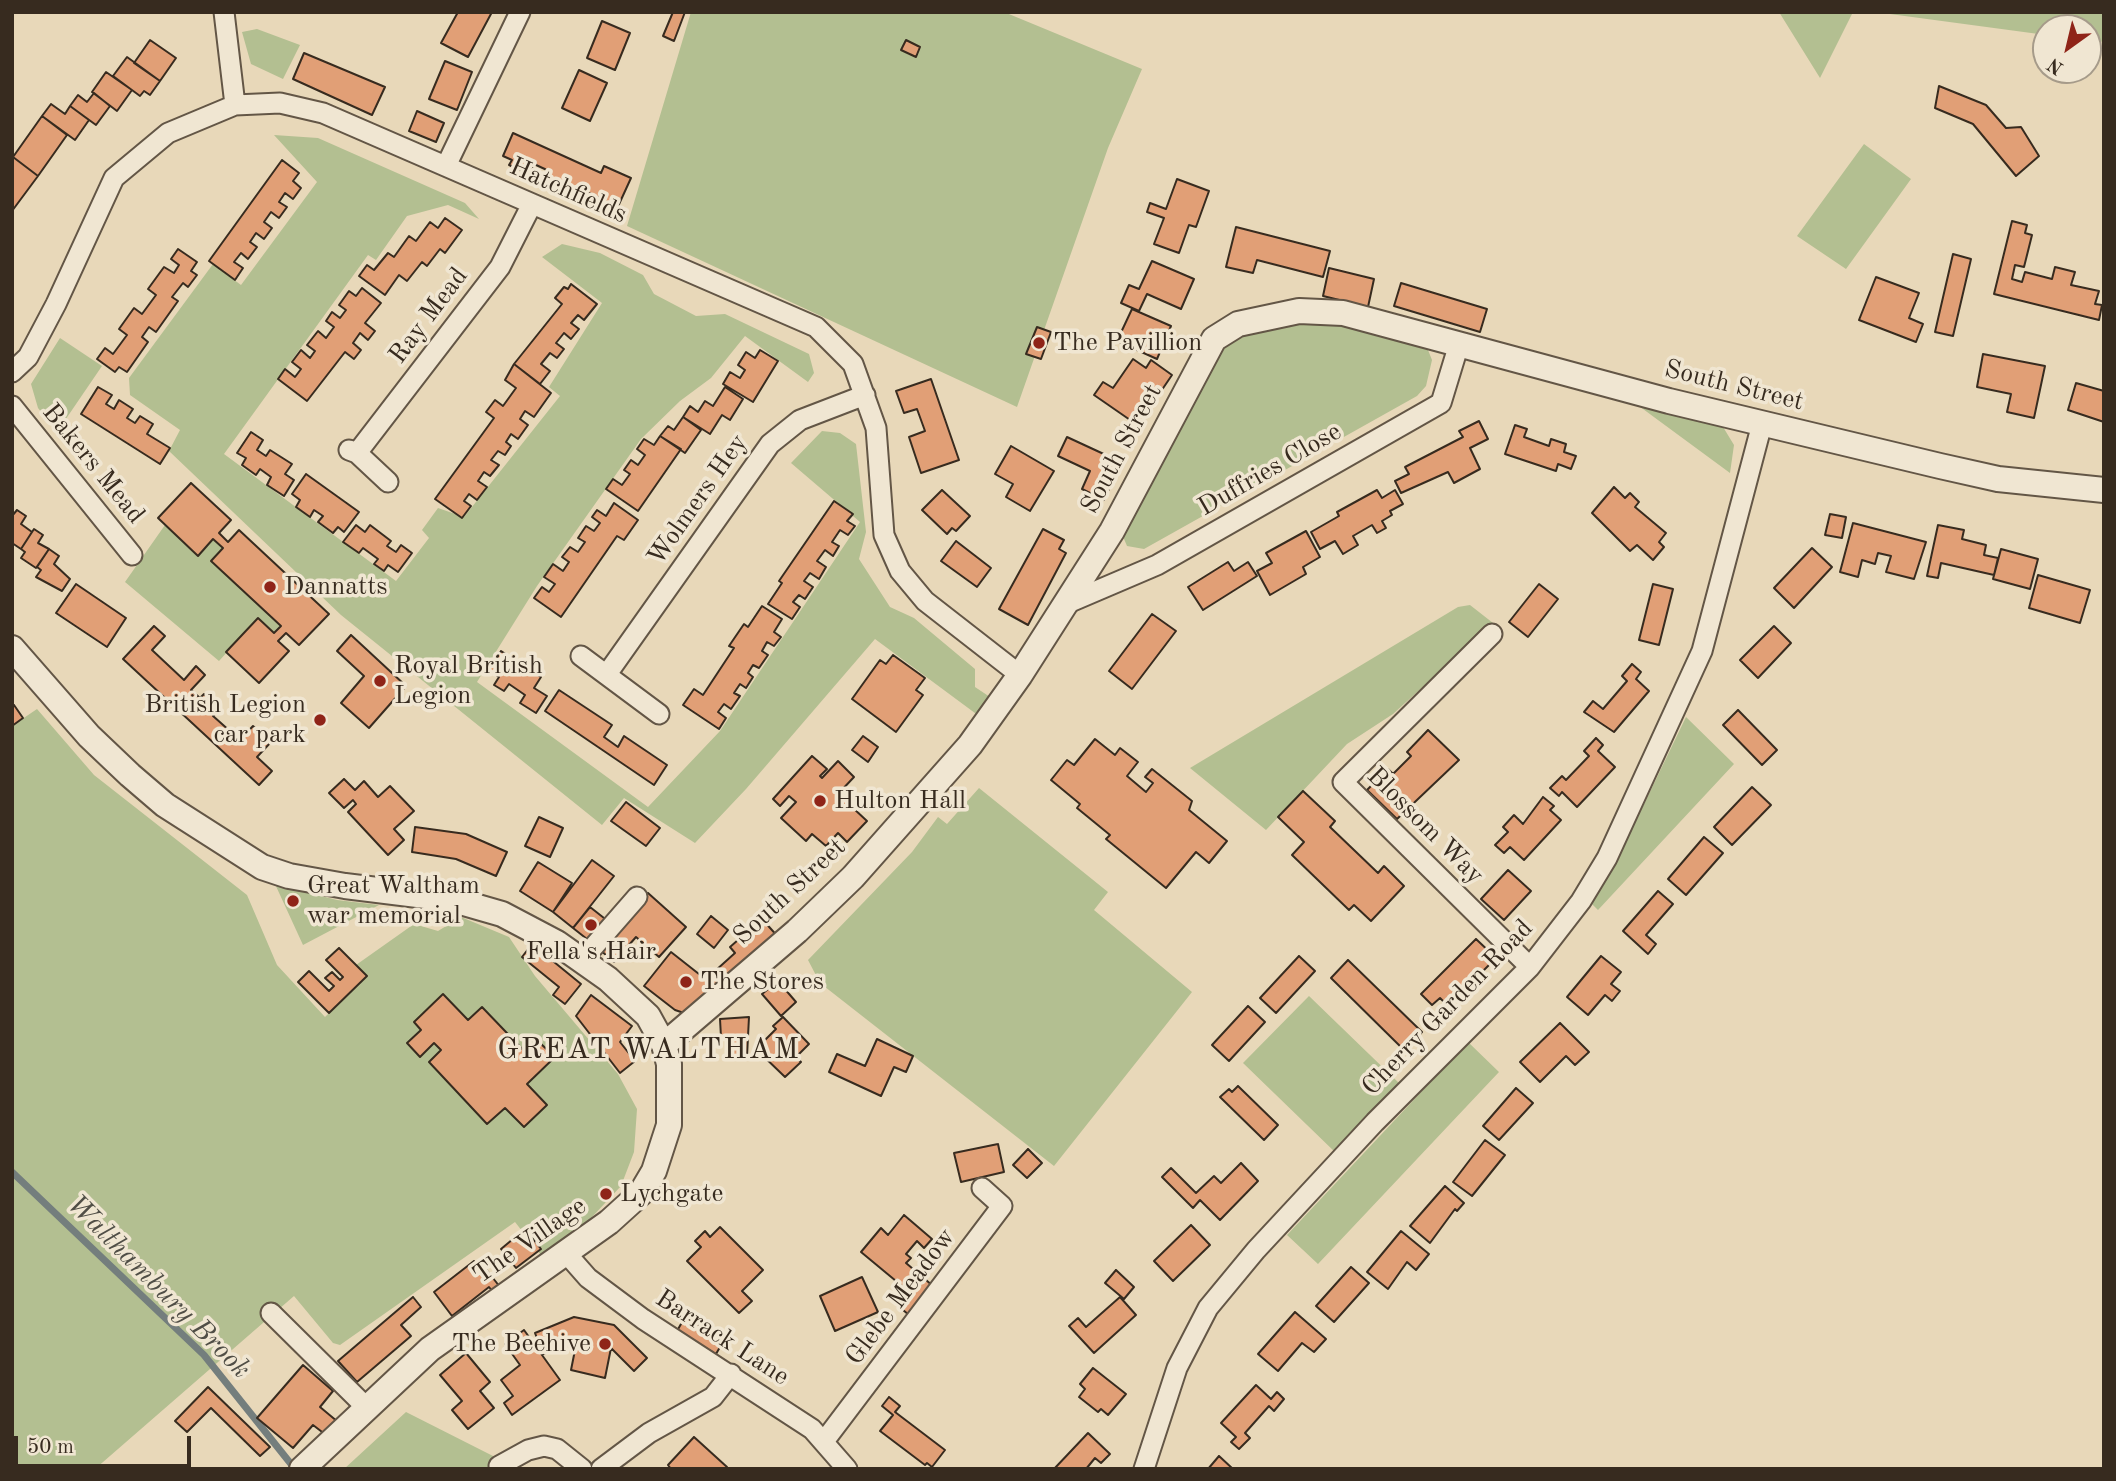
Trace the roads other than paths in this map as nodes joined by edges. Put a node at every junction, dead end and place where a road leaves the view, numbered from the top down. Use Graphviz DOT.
graph roads {
  1 [pos="224,12"];
  2 [pos="520,12"];
  3 [pos="235,105"];
  4 [pos="446,166"];
  5 [pos="532,204"];
  6 [pos="1459,344"];
  7 [pos="12,372"];
  8 [pos="864,395"];
  9 [pos="12,406"];
  10 [pos="1762,424"];
  11 [pos="388,482"];
  12 [pos="2104,490"];
  13 [pos="132,555"];
  14 [pos="1068,603"];
  15 [pos="1492,634"];
  16 [pos="12,648"];
  17 [pos="581,656"];
  18 [pos="607,674"];
  19 [pos="1020,675"];
  20 [pos="659,714"];
  21 [pos="637,897"];
  22 [pos="582,960"];
  23 [pos="1530,967"];
  24 [pos="664,1045"];
  25 [pos="982,1188"];
  26 [pos="566,1253"];
  27 [pos="271,1313"];
  28 [pos="731,1374"];
  29 [pos="366,1407"];
  30 [pos="825,1440"];
  31 [pos="499,1466"];
  32 [pos="302,1469"];
  33 [pos="582,1469"];
  34 [pos="601,1469"];
  35 [pos="847,1469"];
  36 [pos="1144,1469"];
  1 -- 3 [label="street"];
  2 -- 4 [label="street"];
  3 -- 4 [label="street, Hatchfields"];
  3 -- 7 [label="street, Hatchfields"];
  4 -- 5 [label="street, Hatchfields"];
  5 -- 8 [label="street, Hatchfields"];
  5 -- 11 [label="street, Ray Mead"];
  6 -- 10 [label="street, South Street"];
  6 -- 14 [label="street, Duffries Close"];
  6 -- 14 [label="street, South Street"];
  8 -- 18 [label="street, Wolmers Hey"];
  8 -- 19 [label="street, Hatchfields"];
  9 -- 13 [label="street, Bakers Mead"];
  10 -- 12 [label="street, South Street"];
  10 -- 23 [label="street, Cherry Garden Road"];
  14 -- 19 [label="street, South Street"];
  15 -- 23 [label="street, Blossom Way"];
  16 -- 22 [label="street"];
  17 -- 18 [label="street"];
  18 -- 20 [label="street"];
  19 -- 24 [label="street, South Street"];
  21 -- 22 [label="street"];
  22 -- 24 [label="street"];
  23 -- 36 [label="street, Cherry Garden Road"];
  24 -- 26 [label="street, The Village"];
  25 -- 30 [label="street, Glebe Meadow"];
  26 -- 28 [label="street, Barrack Lane"];
  26 -- 29 [label="street, The Village"];
  27 -- 29 [label="street"];
  28 -- 30 [label="street, Barrack Lane"];
  28 -- 34 [label="street"];
  29 -- 32 [label="street, The Village"];
  30 -- 35 [label="street, Barrack Lane"];
  31 -- 33 [label="street"];
}
